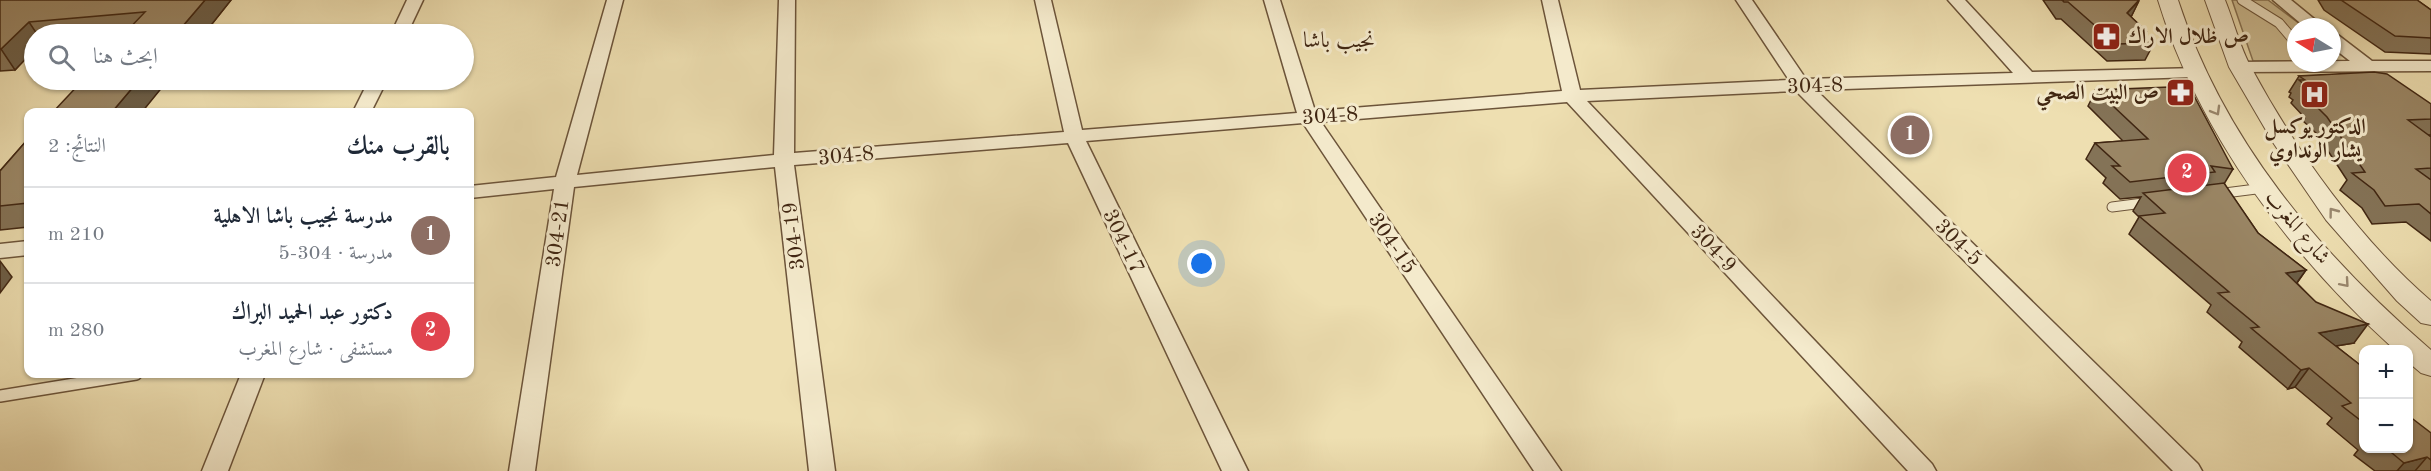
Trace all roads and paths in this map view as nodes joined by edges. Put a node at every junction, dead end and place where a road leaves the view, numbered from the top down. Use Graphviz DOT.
graph roads {
  1 [pos="415,0"];
  2 [pos="615,0"];
  3 [pos="787,0"];
  4 [pos="1043,0"];
  5 [pos="1272,0"];
  6 [pos="1550,0"];
  7 [pos="1744,0"];
  8 [pos="1956,0"];
  9 [pos="2168,0"];
  10 [pos="2215,0"];
  11 [pos="2242,0"];
  12 [pos="2281,0"];
  13 [pos="2304,18"];
  14 [pos="404,24"];
  15 [pos="2287,32"];
  16 [pos="2341,46"];
  17 [pos="2368,66"];
  18 [pos="2431,66"];
  19 [pos="2240,67"];
  20 [pos="2193,72"];
  21 [pos="2027,76"];
  22 [pos="1801,85"];
  23 [pos="2395,86"];
  24 [pos="373,90"];
  25 [pos="1572,96"];
  26 [pos="364,108"];
  27 [pos="1307,116"];
  28 [pos="1074,136"];
  29 [pos="784,160"];
  30 [pos="565,181"];
  31 [pos="2265,188"];
  32 [pos="474,192"];
  33 [pos="2206,195"];
  34 [pos="2159,201"];
  35 [pos="2112,207"];
  36 [pos="24,248"];
  37 [pos="0,251"];
  38 [pos="2431,316"];
  39 [pos="2431,366"];
  40 [pos="111,378"];
  41 [pos="252,378"];
  42 [pos="0,396"];
  43 [pos="215,471"];
  44 [pos="522,471"];
  45 [pos="822,471"];
  46 [pos="1235,471"];
  47 [pos="1548,471"];
  48 [pos="1923,471"];
  49 [pos="2189,471"];
  1 -- 14 [label="street"];
  2 -- 30 [label="street, 304-21"];
  3 -- 29 [label="street, 304-19"];
  4 -- 28 [label="street, 304-17"];
  5 -- 27 [label="street, 304-15"];
  6 -- 25 [label="street"];
  7 -- 22 [label="street, 304-5"];
  8 -- 21 [label="street"];
  9 -- 20 [label="street, شارع المغرب"];
  10 -- 19 [label="street, شارع المغرب"];
  11 -- 15 [label="lane"];
  12 -- 13 [label="street"];
  16 -- 17 [label="street"];
  17 -- 18 [label="street"];
  17 -- 19 [label="street"];
  17 -- 23 [label="street"];
  38 -- 19 [label="street, شارع المغرب, one-way"];
  20 -- 21 [label="street, 304-8"];
  20 -- 31 [label="street, شارع المغرب, one-way"];
  21 -- 22 [label="street, 304-8"];
  22 -- 25 [label="street, 304-8"];
  22 -- 49 [label="street, 304-5"];
  24 -- 26 [label="street"];
  25 -- 27 [label="street, 304-8"];
  25 -- 48 [label="street, 304-9"];
  27 -- 28 [label="street, 304-8"];
  27 -- 47 [label="street, 304-15"];
  28 -- 29 [label="street, 304-8"];
  28 -- 46 [label="street, 304-17"];
  29 -- 30 [label="street, 304-8"];
  29 -- 45 [label="street, 304-19"];
  30 -- 32 [label="street, 304-8"];
  30 -- 44 [label="street, 304-21"];
  31 -- 33 [label="lane"];
  31 -- 39 [label="street, شارع المغرب, one-way"];
  34 -- 35 [label="lane"];
  36 -- 37 [label="street"];
  40 -- 42 [label="lane"];
  41 -- 43 [label="street"];
}
